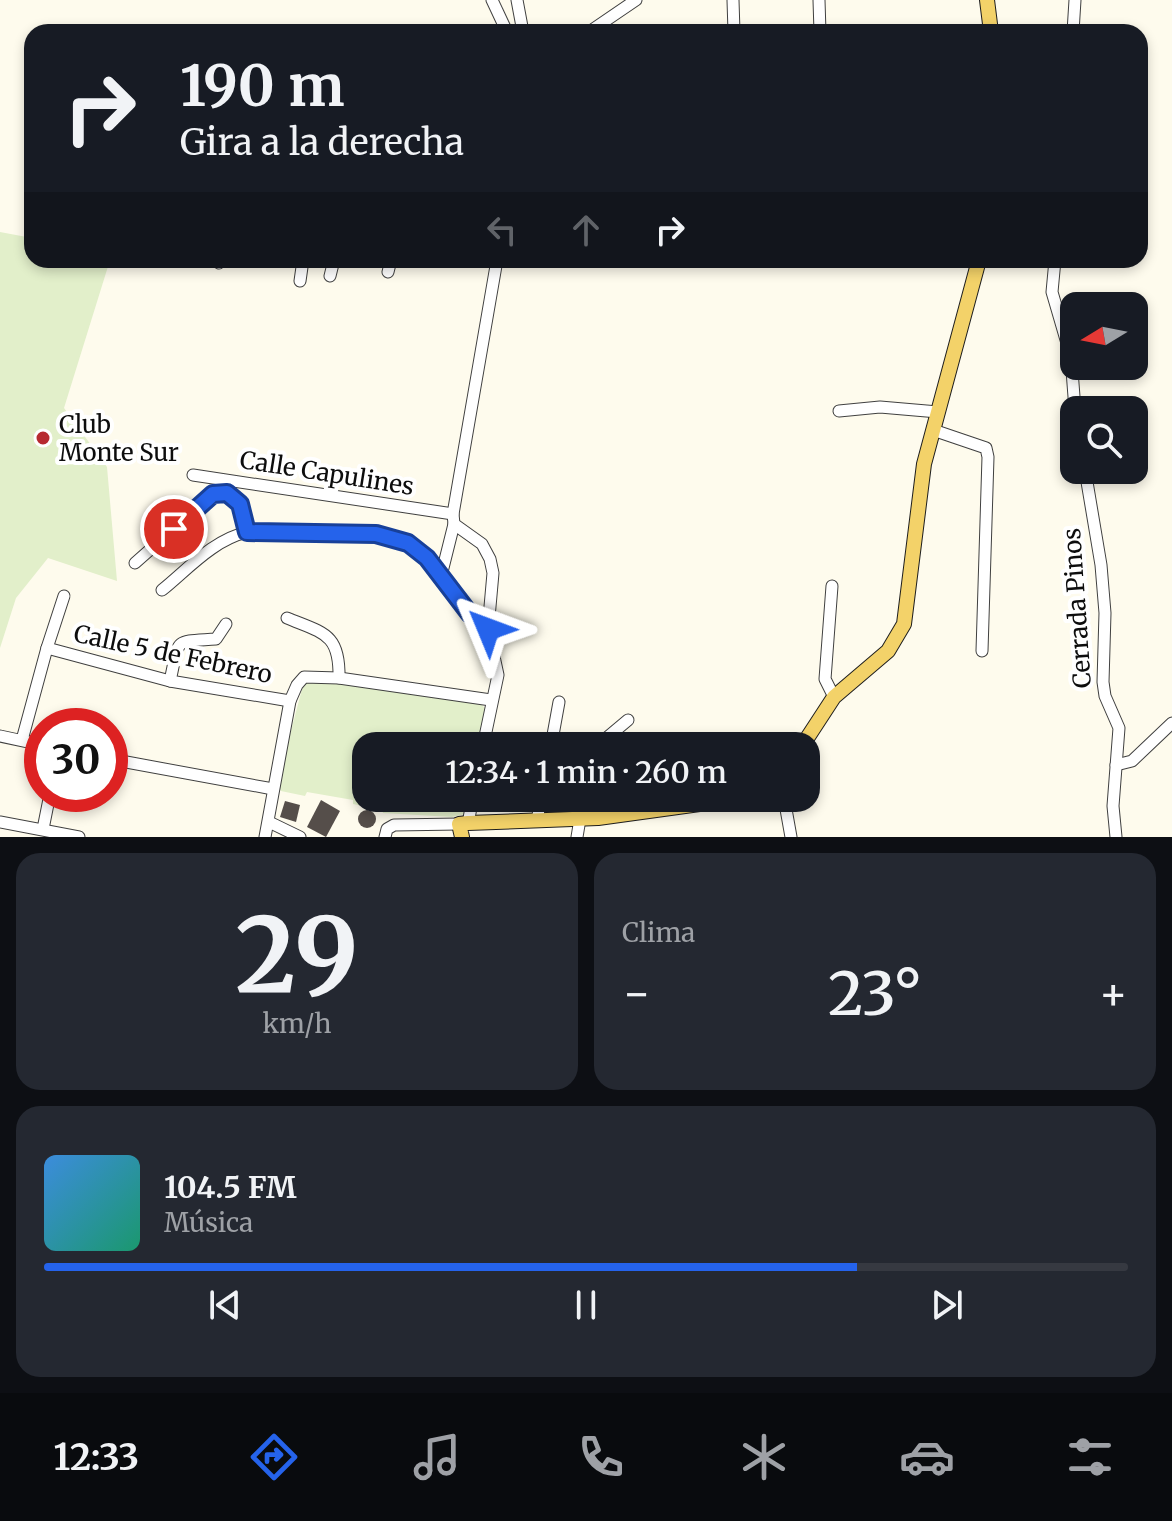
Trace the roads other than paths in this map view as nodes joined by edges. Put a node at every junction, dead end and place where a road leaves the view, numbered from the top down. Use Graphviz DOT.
graph roads {
  1 [pos="492,0"];
  2 [pos="517,0"];
  3 [pos="636,0"];
  4 [pos="733,0"];
  5 [pos="819,0"];
  6 [pos="987,0"];
  7 [pos="1075,0"];
  8 [pos="522,17"];
  9 [pos="503,24"];
  10 [pos="522,24"];
  11 [pos="527,24"];
  12 [pos="601,24"];
  13 [pos="734,24"];
  14 [pos="820,24"];
  15 [pos="990,24"];
  16 [pos="1074,24"];
  17 [pos="302,268"];
  18 [pos="332,268"];
  19 [pos="496,268"];
  20 [pos="977,268"];
  21 [pos="1054,268"];
  22 [pos="330,276"];
  23 [pos="300,281"];
  24 [pos="1074,396"];
  25 [pos="839,411"];
  26 [pos="938,412"];
  27 [pos="933,430"];
  28 [pos="193,475"];
  29 [pos="1087,484"];
  30 [pos="454,519"];
  31 [pos="247,532"];
  32 [pos="135,563"];
  33 [pos="441,576"];
  34 [pos="832,586"];
  35 [pos="162,590"];
  36 [pos="64,596"];
  37 [pos="287,618"];
  38 [pos="226,624"];
  39 [pos="488,629"];
  40 [pos="47,648"];
  41 [pos="982,651"];
  42 [pos="339,678"];
  43 [pos="170,681"];
  44 [pos="834,697"];
  45 [pos="491,700"];
  46 [pos="290,701"];
  47 [pos="559,702"];
  48 [pos="628,720"];
  49 [pos="1172,723"];
  50 [pos="485,732"];
  51 [pos="554,732"];
  52 [pos="614,732"];
  53 [pos="811,732"];
  54 [pos="0,736"];
  55 [pos="22,740"];
  56 [pos="128,762"];
  57 [pos="1116,765"];
  58 [pos="273,789"];
  59 [pos="46,812"];
  60 [pos="539,812"];
  61 [pos="597,812"];
  62 [pos="642,812"];
  63 [pos="787,812"];
  64 [pos="598,818"];
  65 [pos="580,819"];
  66 [pos="537,821"];
  67 [pos="0,822"];
  68 [pos="269,822"];
  69 [pos="463,828"];
  70 [pos="43,829"];
  71 [pos="79,837"];
  72 [pos="265,837"];
  73 [pos="300,837"];
  74 [pos="385,837"];
  75 [pos="577,837"];
  76 [pos="791,837"];
  77 [pos="1116,837"];
  1 -- 9 [label="street"];
  2 -- 8 [label="street"];
  3 -- 12 [label="street"];
  4 -- 13 [label="street"];
  5 -- 14 [label="street"];
  6 -- 15 [label="main road"];
  7 -- 16 [label="street"];
  8 -- 10 [label="street"];
  8 -- 11 [label="street"];
  17 -- 23 [label="street"];
  18 -- 22 [label="street"];
  19 -- 30 [label="street"];
  20 -- 26 [label="main road"];
  21 -- 24 [label="street"];
  25 -- 26 [label="street"];
  26 -- 27 [label="main road"];
  27 -- 41 [label="street"];
  27 -- 44 [label="main road"];
  28 -- 30 [label="street, Calle Capulines"];
  29 -- 57 [label="street, Cerrada Pinos"];
  30 -- 33 [label="street"];
  30 -- 39 [label="street"];
  31 -- 32 [label="street"];
  31 -- 33 [label="street"];
  31 -- 35 [label="street"];
  33 -- 39 [label="street"];
  34 -- 44 [label="street"];
  36 -- 40 [label="street"];
  37 -- 42 [label="street"];
  38 -- 43 [label="street"];
  39 -- 45 [label="street"];
  40 -- 43 [label="street, Calle 5 de Febrero"];
  40 -- 55 [label="street, Calle 5 de Febrero"];
  42 -- 45 [label="street"];
  42 -- 46 [label="street"];
  43 -- 46 [label="street, Calle 5 de Febrero"];
  44 -- 53 [label="main road"];
  45 -- 50 [label="street"];
  46 -- 58 [label="street"];
  47 -- 51 [label="street"];
  48 -- 52 [label="street"];
  49 -- 57 [label="street"];
  54 -- 55 [label="street"];
  56 -- 58 [label="street"];
  57 -- 77 [label="street, Cerrada Pinos"];
  58 -- 68 [label="street"];
  59 -- 70 [label="street"];
  60 -- 66 [label="street"];
  61 -- 64 [label="street"];
  62 -- 64 [label="main road"];
  63 -- 76 [label="street"];
  64 -- 65 [label="main road"];
  65 -- 66 [label="main road"];
  65 -- 75 [label="street"];
  66 -- 69 [label="main road"];
  67 -- 70 [label="street"];
  68 -- 72 [label="street"];
  68 -- 73 [label="street"];
  69 -- 74 [label="street"];
  70 -- 71 [label="street"];
}
